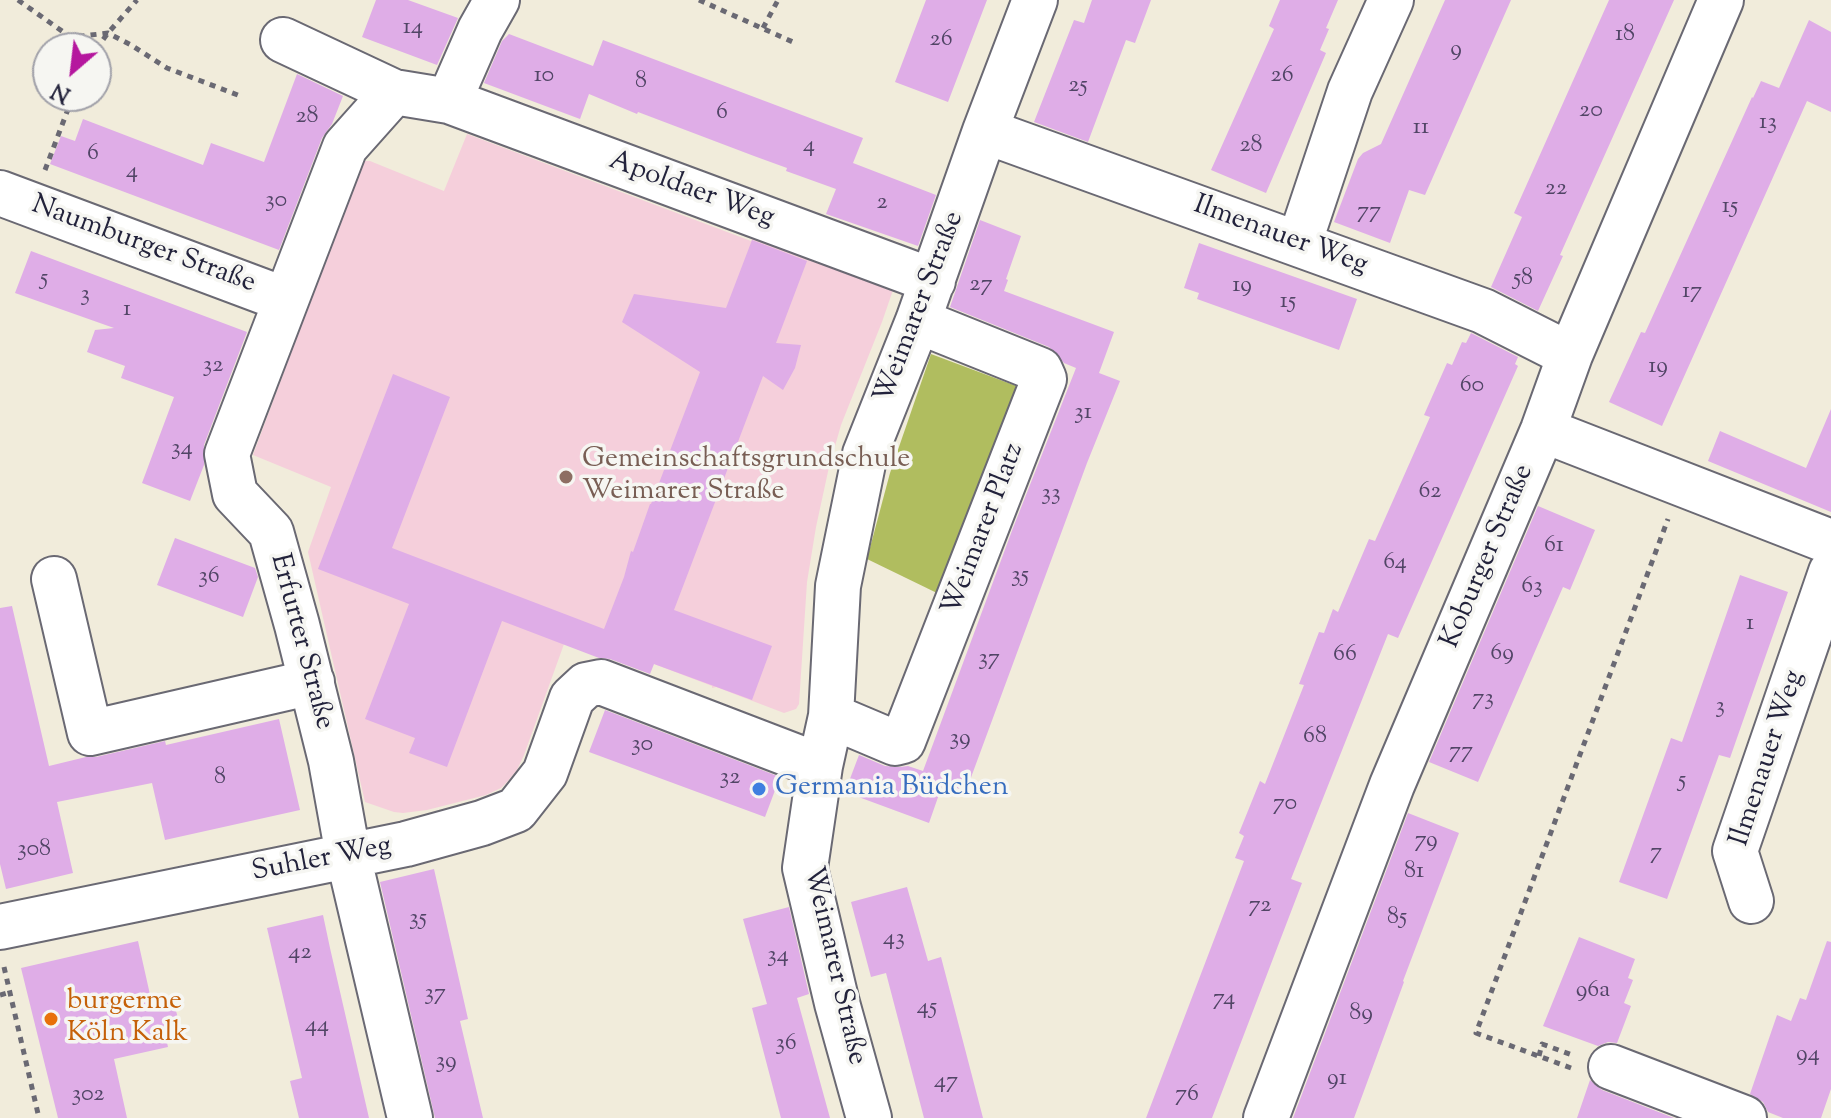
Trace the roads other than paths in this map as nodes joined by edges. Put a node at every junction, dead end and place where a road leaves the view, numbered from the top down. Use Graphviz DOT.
graph roads {
  1 [pos="497,0"];
  2 [pos="1035,0"];
  3 [pos="1391,0"];
  4 [pos="1721,0"];
  5 [pos="283,40"];
  6 [pos="394,92"];
  7 [pos="449,101"];
  8 [pos="985,131"];
  9 [pos="16,199"];
  10 [pos="1299,244"];
  11 [pos="286,300"];
  12 [pos="925,301"];
  13 [pos="1570,355"];
  14 [pos="1543,430"];
  15 [pos="1831,542"];
  16 [pos="1831,572"];
  17 [pos="54,579"];
  18 [pos="312,682"];
  19 [pos="831,716"];
  20 [pos="820,766"];
  21 [pos="348,855"];
  22 [pos="1751,901"];
  23 [pos="2,946"];
  24 [pos="1596,1069"];
  25 [pos="410,1118"];
  26 [pos="869,1118"];
  27 [pos="1266,1118"];
  28 [pos="1744,1118"];
  1 -- 7 [label="street"];
  2 -- 8 [label="street, Weimarer Straße"];
  3 -- 10 [label="street"];
  4 -- 13 [label="street, Koburger Straße"];
  5 -- 6 [label="street"];
  6 -- 7 [label="street"];
  6 -- 11 [label="street, Erfurter Straße"];
  7 -- 12 [label="street, Apoldaer Weg"];
  8 -- 10 [label="street, Ilmenauer Weg"];
  8 -- 12 [label="street, Weimarer Straße"];
  9 -- 11 [label="street, Naumburger Straße"];
  10 -- 13 [label="street, Ilmenauer Weg"];
  11 -- 18 [label="street, Erfurter Straße"];
  12 -- 19 [label="street, Weimarer Straße"];
  12 -- 19 [label="street, Weimarer Platz"];
  13 -- 14 [label="street, Koburger Straße"];
  14 -- 15 [label="street"];
  14 -- 27 [label="street, Koburger Straße"];
  16 -- 22 [label="street, Ilmenauer Weg"];
  17 -- 18 [label="street"];
  18 -- 21 [label="street, Erfurter Straße"];
  19 -- 20 [label="street, Weimarer Straße"];
  20 -- 21 [label="street, Suhler Weg"];
  20 -- 26 [label="street, Weimarer Straße"];
  21 -- 23 [label="street, Suhler Weg"];
  21 -- 25 [label="street, Erfurter Straße"];
  24 -- 28 [label="street"];
}
